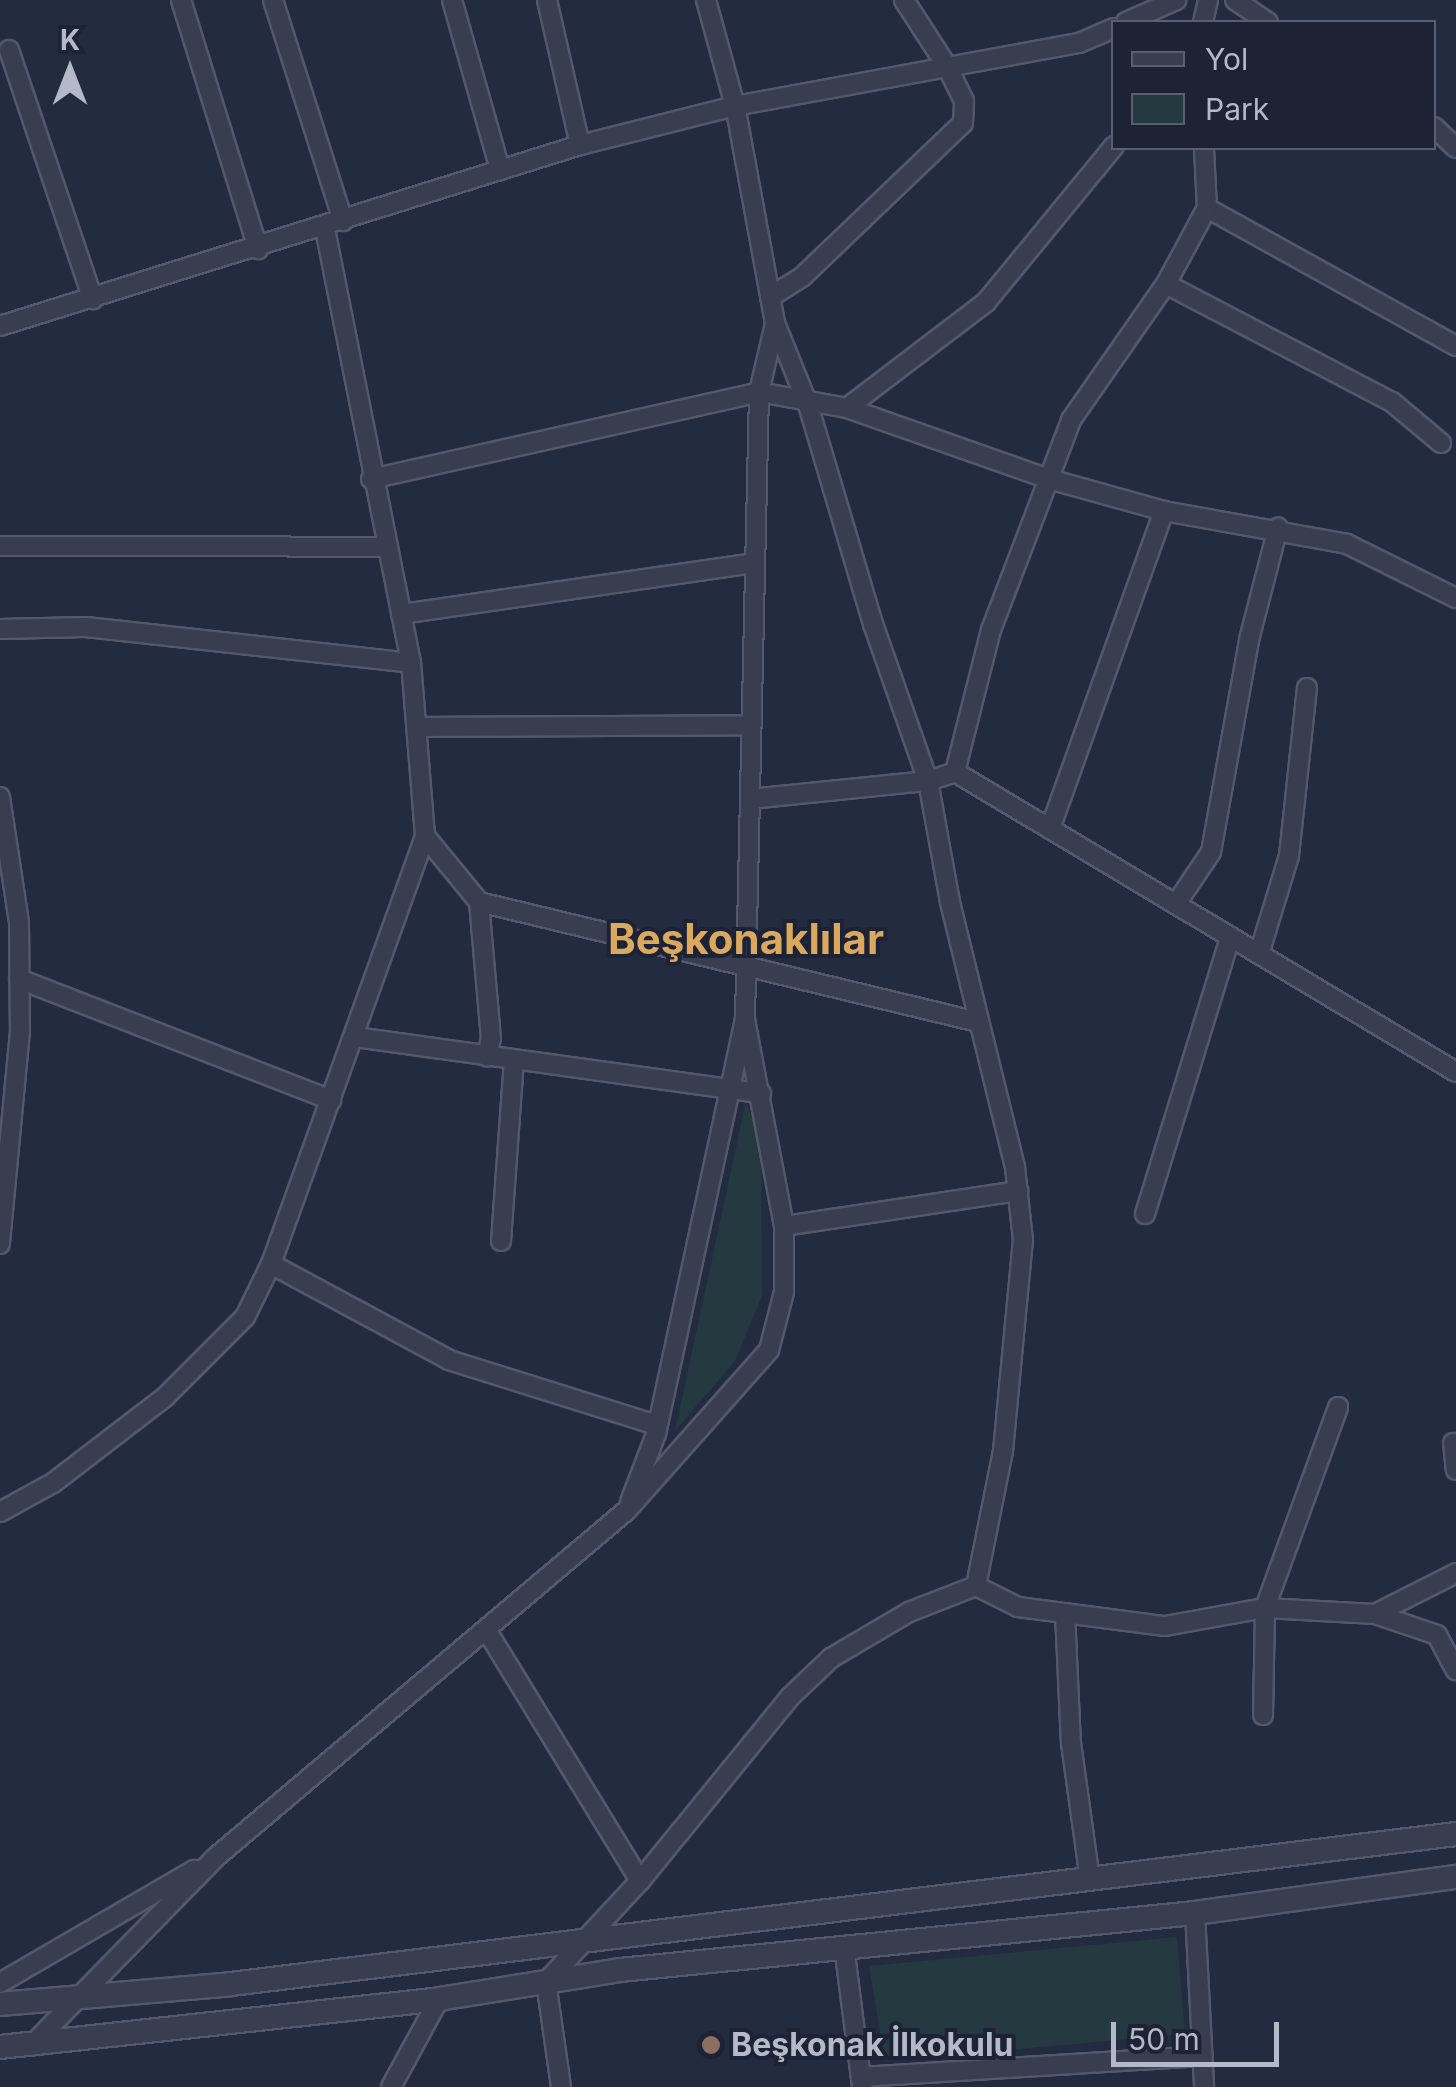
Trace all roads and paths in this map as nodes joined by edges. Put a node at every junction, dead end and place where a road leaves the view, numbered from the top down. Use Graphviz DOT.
graph roads {
  1 [pos="181,0"];
  2 [pos="273,0"];
  3 [pos="452,0"];
  4 [pos="547,0"];
  5 [pos="706,0"];
  6 [pos="904,0"];
  7 [pos="1176,0"];
  8 [pos="1235,0"];
  9 [pos="1131,20"];
  10 [pos="1265,20"];
  11 [pos="1111,29"];
  12 [pos="9,50"];
  13 [pos="948,68"];
  14 [pos="736,106"];
  15 [pos="1436,129"];
  16 [pos="580,146"];
  17 [pos="1456,148"];
  18 [pos="1111,150"];
  19 [pos="1204,150"];
  20 [pos="500,170"];
  21 [pos="1207,208"];
  22 [pos="334,224"];
  23 [pos="258,250"];
  24 [pos="1166,284"];
  25 [pos="770,297"];
  26 [pos="93,300"];
  27 [pos="775,323"];
  28 [pos="0,326"];
  29 [pos="1456,346"];
  30 [pos="759,392"];
  31 [pos="808,405"];
  32 [pos="847,408"];
  33 [pos="1441,442"];
  34 [pos="1049,479"];
  35 [pos="370,480"];
  36 [pos="1164,511"];
  37 [pos="1278,528"];
  38 [pos="0,546"];
  39 [pos="386,546"];
  40 [pos="753,563"];
  41 [pos="1456,598"];
  42 [pos="401,614"];
  43 [pos="0,629"];
  44 [pos="411,663"];
  45 [pos="1308,688"];
  46 [pos="751,725"];
  47 [pos="420,728"];
  48 [pos="955,772"];
  49 [pos="928,781"];
  50 [pos="0,797"];
  51 [pos="750,799"];
  52 [pos="1050,829"];
  53 [pos="425,836"];
  54 [pos="479,902"];
  55 [pos="1176,904"];
  56 [pos="1230,937"];
  57 [pos="1259,954"];
  58 [pos="748,967"];
  59 [pos="20,979"];
  60 [pos="745,1019"];
  61 [pos="978,1022"];
  62 [pos="355,1037"];
  63 [pos="487,1058"];
  64 [pos="514,1062"];
  65 [pos="1456,1072"];
  66 [pos="730,1090"];
  67 [pos="761,1093"];
  68 [pos="331,1100"];
  69 [pos="7,1111"];
  70 [pos="1018,1191"];
  71 [pos="1145,1214"];
  72 [pos="784,1226"];
  73 [pos="502,1241"];
  74 [pos="0,1244"];
  75 [pos="271,1264"];
  76 [pos="1338,1408"];
  77 [pos="657,1426"];
  78 [pos="1453,1443"];
  79 [pos="1456,1470"];
  80 [pos="627,1510"];
  81 [pos="0,1512"];
  82 [pos="1456,1573"];
  83 [pos="976,1586"];
  84 [pos="1265,1608"];
  85 [pos="1065,1613"];
  86 [pos="1376,1614"];
  87 [pos="487,1631"];
  88 [pos="1456,1670"];
  89 [pos="1263,1715"];
  90 [pos="1456,1834"];
  91 [pos="216,1857"];
  92 [pos="1456,1877"];
  93 [pos="1090,1880"];
  94 [pos="640,1881"];
  95 [pos="1195,1914"];
  96 [pos="586,1942"];
  97 [pos="844,1946"];
  98 [pos="546,1982"];
  99 [pos="0,1984"];
  100 [pos="78,1998"];
  101 [pos="439,1999"];
  102 [pos="0,2004"];
  103 [pos="31,2046"];
  104 [pos="0,2047"];
  105 [pos="1202,2056"];
  106 [pos="862,2082"];
  107 [pos="391,2087"];
  108 [pos="561,2087"];
  109 [pos="1204,2087"];
  1 -- 23 [label="street"];
  2 -- 22 [label="street"];
  3 -- 20 [label="street"];
  4 -- 16 [label="street"];
  5 -- 14 [label="street"];
  6 -- 13 [label="street"];
  7 -- 9 [label="street"];
  8 -- 10 [label="street"];
  11 -- 13 [label="street"];
  12 -- 26 [label="street"];
  13 -- 14 [label="street"];
  13 -- 25 [label="street"];
  14 -- 16 [label="street"];
  14 -- 25 [label="street"];
  15 -- 17 [label="street"];
  16 -- 20 [label="street"];
  18 -- 32 [label="street"];
  19 -- 21 [label="street"];
  20 -- 22 [label="street"];
  21 -- 24 [label="street"];
  21 -- 29 [label="street"];
  22 -- 23 [label="street"];
  22 -- 35 [label="street"];
  23 -- 26 [label="street"];
  24 -- 33 [label="street"];
  24 -- 34 [label="street"];
  25 -- 27 [label="street"];
  26 -- 28 [label="street"];
  27 -- 30 [label="street"];
  27 -- 31 [label="street"];
  30 -- 31 [label="street"];
  30 -- 35 [label="street"];
  30 -- 40 [label="street"];
  31 -- 32 [label="street"];
  31 -- 49 [label="street"];
  32 -- 34 [label="street"];
  34 -- 36 [label="street"];
  34 -- 48 [label="street"];
  35 -- 39 [label="street"];
  36 -- 37 [label="street"];
  36 -- 52 [label="street"];
  37 -- 41 [label="street"];
  37 -- 55 [label="street"];
  38 -- 39 [label="street"];
  39 -- 42 [label="street"];
  40 -- 42 [label="street"];
  40 -- 46 [label="street"];
  42 -- 44 [label="street"];
  43 -- 44 [label="street"];
  44 -- 47 [label="street"];
  45 -- 57 [label="street"];
  46 -- 47 [label="street"];
  46 -- 51 [label="street"];
  47 -- 53 [label="street"];
  48 -- 49 [label="street"];
  48 -- 52 [label="street"];
  49 -- 51 [label="street"];
  49 -- 61 [label="street"];
  50 -- 59 [label="street"];
  51 -- 58 [label="street"];
  52 -- 55 [label="street"];
  53 -- 54 [label="street"];
  53 -- 62 [label="street"];
  54 -- 58 [label="street"];
  54 -- 63 [label="street"];
  55 -- 56 [label="street"];
  56 -- 57 [label="street"];
  56 -- 71 [label="street"];
  57 -- 65 [label="street"];
  58 -- 60 [label="street"];
  58 -- 61 [label="street"];
  59 -- 68 [label="street"];
  59 -- 69 [label="street"];
  60 -- 66 [label="street"];
  60 -- 67 [label="street"];
  61 -- 70 [label="street"];
  62 -- 63 [label="street"];
  62 -- 68 [label="street"];
  63 -- 64 [label="street"];
  64 -- 66 [label="street"];
  64 -- 73 [label="street"];
  66 -- 67 [label="street"];
  66 -- 77 [label="street"];
  67 -- 72 [label="street"];
  68 -- 75 [label="street"];
  69 -- 74 [label="street"];
  70 -- 72 [label="street"];
  70 -- 83 [label="street"];
  72 -- 80 [label="street"];
  75 -- 77 [label="street"];
  75 -- 81 [label="street"];
  76 -- 84 [label="street"];
  77 -- 80 [label="street"];
  78 -- 79 [label="street"];
  80 -- 87 [label="street"];
  82 -- 86 [label="street"];
  83 -- 85 [label="street"];
  83 -- 94 [label="street"];
  84 -- 85 [label="street"];
  84 -- 86 [label="street"];
  84 -- 89 [label="street"];
  85 -- 93 [label="street"];
  86 -- 88 [label="street"];
  87 -- 91 [label="street"];
  87 -- 94 [label="street"];
  90 -- 93 [label="street"];
  91 -- 99 [label="street"];
  91 -- 100 [label="street"];
  92 -- 95 [label="street"];
  93 -- 96 [label="street"];
  94 -- 96 [label="street"];
  95 -- 97 [label="street"];
  95 -- 105 [label="street"];
  96 -- 98 [label="street"];
  96 -- 100 [label="street"];
  97 -- 98 [label="street"];
  97 -- 106 [label="street"];
  98 -- 101 [label="street"];
  98 -- 108 [label="street"];
  100 -- 102 [label="street"];
  100 -- 103 [label="street"];
  101 -- 103 [label="street"];
  101 -- 107 [label="street"];
  103 -- 104 [label="street"];
  105 -- 106 [label="street"];
  105 -- 109 [label="street"];
}
